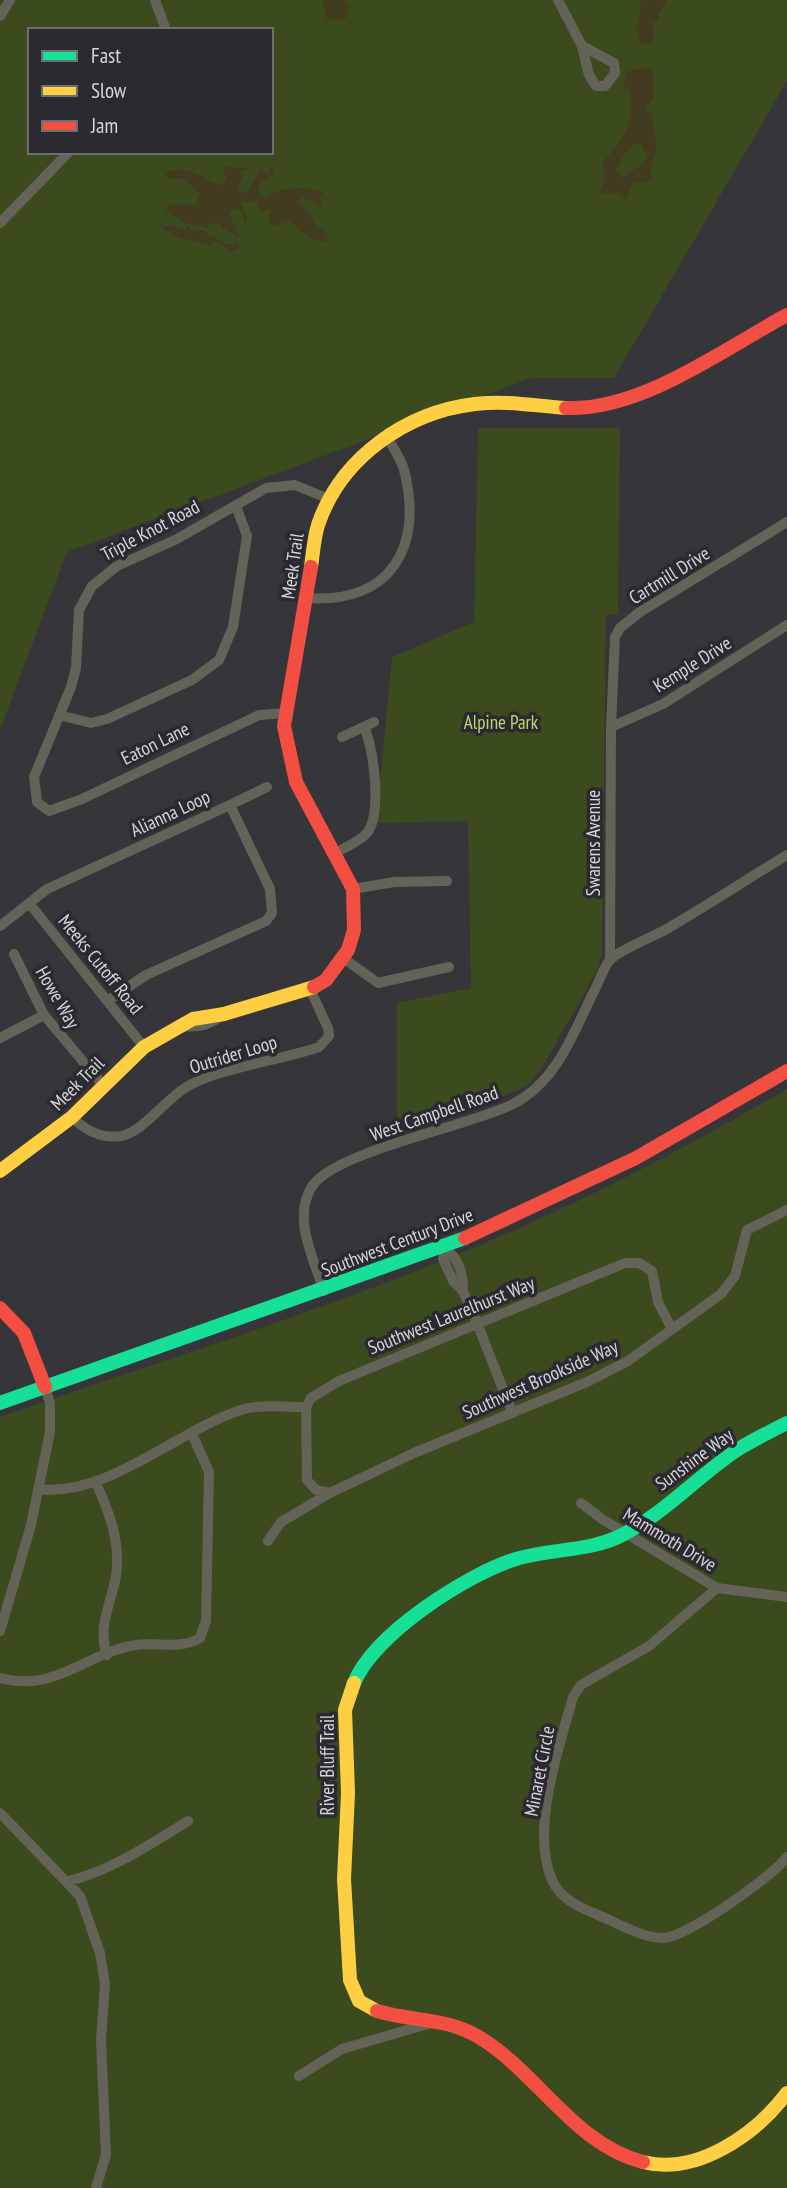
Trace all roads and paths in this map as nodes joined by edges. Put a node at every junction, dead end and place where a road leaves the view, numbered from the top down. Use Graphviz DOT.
graph roads {
  1 [pos="9,0"];
  2 [pos="155,0"];
  3 [pos="558,0"];
  4 [pos="0,16"];
  5 [pos="165,28"];
  6 [pos="582,46"];
  7 [pos="67,154"];
  8 [pos="0,223"];
  9 [pos="787,316"];
  10 [pos="387,436"];
  11 [pos="329,499"];
  12 [pos="236,506"];
  13 [pos="787,522"];
  14 [pos="307,598"];
  15 [pos="787,625"];
  16 [pos="286,713"];
  17 [pos="59,715"];
  18 [pos="374,722"];
  19 [pos="364,727"];
  20 [pos="611,727"];
  21 [pos="342,737"];
  22 [pos="267,787"];
  23 [pos="230,805"];
  24 [pos="43,808"];
  25 [pos="335,853"];
  26 [pos="787,855"];
  27 [pos="447,881"];
  28 [pos="353,889"];
  29 [pos="29,902"];
  30 [pos="4,923"];
  31 [pos="14,954"];
  32 [pos="343,958"];
  33 [pos="610,959"];
  34 [pos="449,967"];
  35 [pos="310,989"];
  36 [pos="108,1000"];
  37 [pos="44,1015"];
  38 [pos="0,1038"];
  39 [pos="144,1047"];
  40 [pos="787,1071"];
  41 [pos="103,1085"];
  42 [pos="72,1118"];
  43 [pos="0,1171"];
  44 [pos="787,1210"];
  45 [pos="444,1248"];
  46 [pos="324,1292"];
  47 [pos="0,1308"];
  48 [pos="477,1323"];
  49 [pos="672,1329"];
  50 [pos="45,1387"];
  51 [pos="0,1403"];
  52 [pos="306,1408"];
  53 [pos="512,1412"];
  54 [pos="787,1423"];
  55 [pos="192,1434"];
  56 [pos="95,1481"];
  57 [pos="38,1489"];
  58 [pos="330,1493"];
  59 [pos="581,1503"];
  60 [pos="628,1532"];
  61 [pos="268,1541"];
  62 [pos="717,1588"];
  63 [pos="787,1597"];
  64 [pos="0,1631"];
  65 [pos="107,1656"];
  66 [pos="0,1678"];
  67 [pos="0,1813"];
  68 [pos="188,1821"];
  69 [pos="787,1857"];
  70 [pos="68,1881"];
  71 [pos="441,2020"];
  72 [pos="299,2076"];
  73 [pos="787,2094"];
  74 [pos="96,2188"];
  1 -- 4 [label="street"];
  2 -- 5 [label="street"];
  3 -- 6 [label="street"];
  7 -- 8 [label="street"];
  9 -- 10 [label="street, Meek Trail"];
  10 -- 11 [label="street, Meek Trail"];
  10 -- 14 [label="street"];
  11 -- 12 [label="street, Triple Knot Road"];
  11 -- 14 [label="street, Meek Trail"];
  12 -- 17 [label="street, Triple Knot Road"];
  12 -- 17 [label="street"];
  13 -- 20 [label="street, Cartmill Drive"];
  14 -- 16 [label="street, Meek Trail"];
  15 -- 20 [label="street, Kemple Drive"];
  16 -- 24 [label="street, Eaton Lane"];
  16 -- 25 [label="street, Meek Trail"];
  17 -- 24 [label="street, Triple Knot Road"];
  18 -- 19 [label="street"];
  19 -- 21 [label="street"];
  19 -- 25 [label="street"];
  20 -- 33 [label="street, Swarens Avenue"];
  22 -- 23 [label="street"];
  23 -- 29 [label="street, Alianna Loop"];
  23 -- 36 [label="street, Alianna Loop"];
  25 -- 28 [label="street, Meek Trail"];
  26 -- 33 [label="street"];
  27 -- 28 [label="street"];
  28 -- 32 [label="street, Meek Trail"];
  29 -- 30 [label="street, Alianna Loop"];
  29 -- 36 [label="street, Meeks Cutoff Road"];
  31 -- 37 [label="street, Howe Way"];
  32 -- 34 [label="street"];
  32 -- 35 [label="street, Meek Trail"];
  33 -- 46 [label="street, West Campbell Road"];
  35 -- 39 [label="street, Meek Trail"];
  35 -- 42 [label="street, Outrider Loop"];
  36 -- 39 [label="street, Meeks Cutoff Road"];
  37 -- 38 [label="street"];
  37 -- 41 [label="street, Howe Way"];
  39 -- 41 [label="street, Meek Trail"];
  40 -- 45 [label="street, Southwest Century Drive"];
  41 -- 42 [label="street, Meek Trail"];
  42 -- 43 [label="street, Meek Trail"];
  44 -- 49 [label="street, Southwest Brookside Way"];
  45 -- 46 [label="street, Southwest Century Drive"];
  45 -- 48 [label="street"];
  46 -- 50 [label="street, Southwest Century Drive"];
  47 -- 50 [label="street"];
  48 -- 49 [label="street, Southwest Laurelhurst Way"];
  48 -- 52 [label="street, Southwest Laurelhurst Way"];
  48 -- 53 [label="street"];
  49 -- 53 [label="street, Southwest Brookside Way"];
  50 -- 51 [label="street, Southwest Century Drive"];
  50 -- 57 [label="street"];
  52 -- 55 [label="street"];
  52 -- 58 [label="street"];
  53 -- 58 [label="street, Southwest Brookside Way"];
  54 -- 60 [label="street, Sunshine Way"];
  55 -- 56 [label="street"];
  55 -- 65 [label="street"];
  56 -- 57 [label="street"];
  56 -- 65 [label="street"];
  57 -- 64 [label="street"];
  58 -- 61 [label="street, Southwest Brookside Way"];
  59 -- 60 [label="street, Mammoth Drive"];
  60 -- 62 [label="street, Mammoth Drive"];
  60 -- 71 [label="street, River Bluff Trail"];
  62 -- 63 [label="street, Mammoth Drive"];
  62 -- 69 [label="street, Minaret Circle"];
  65 -- 66 [label="street"];
  67 -- 70 [label="street"];
  68 -- 70 [label="street"];
  70 -- 74 [label="street"];
  71 -- 72 [label="street"];
  71 -- 73 [label="street, River Bluff Trail"];
}
